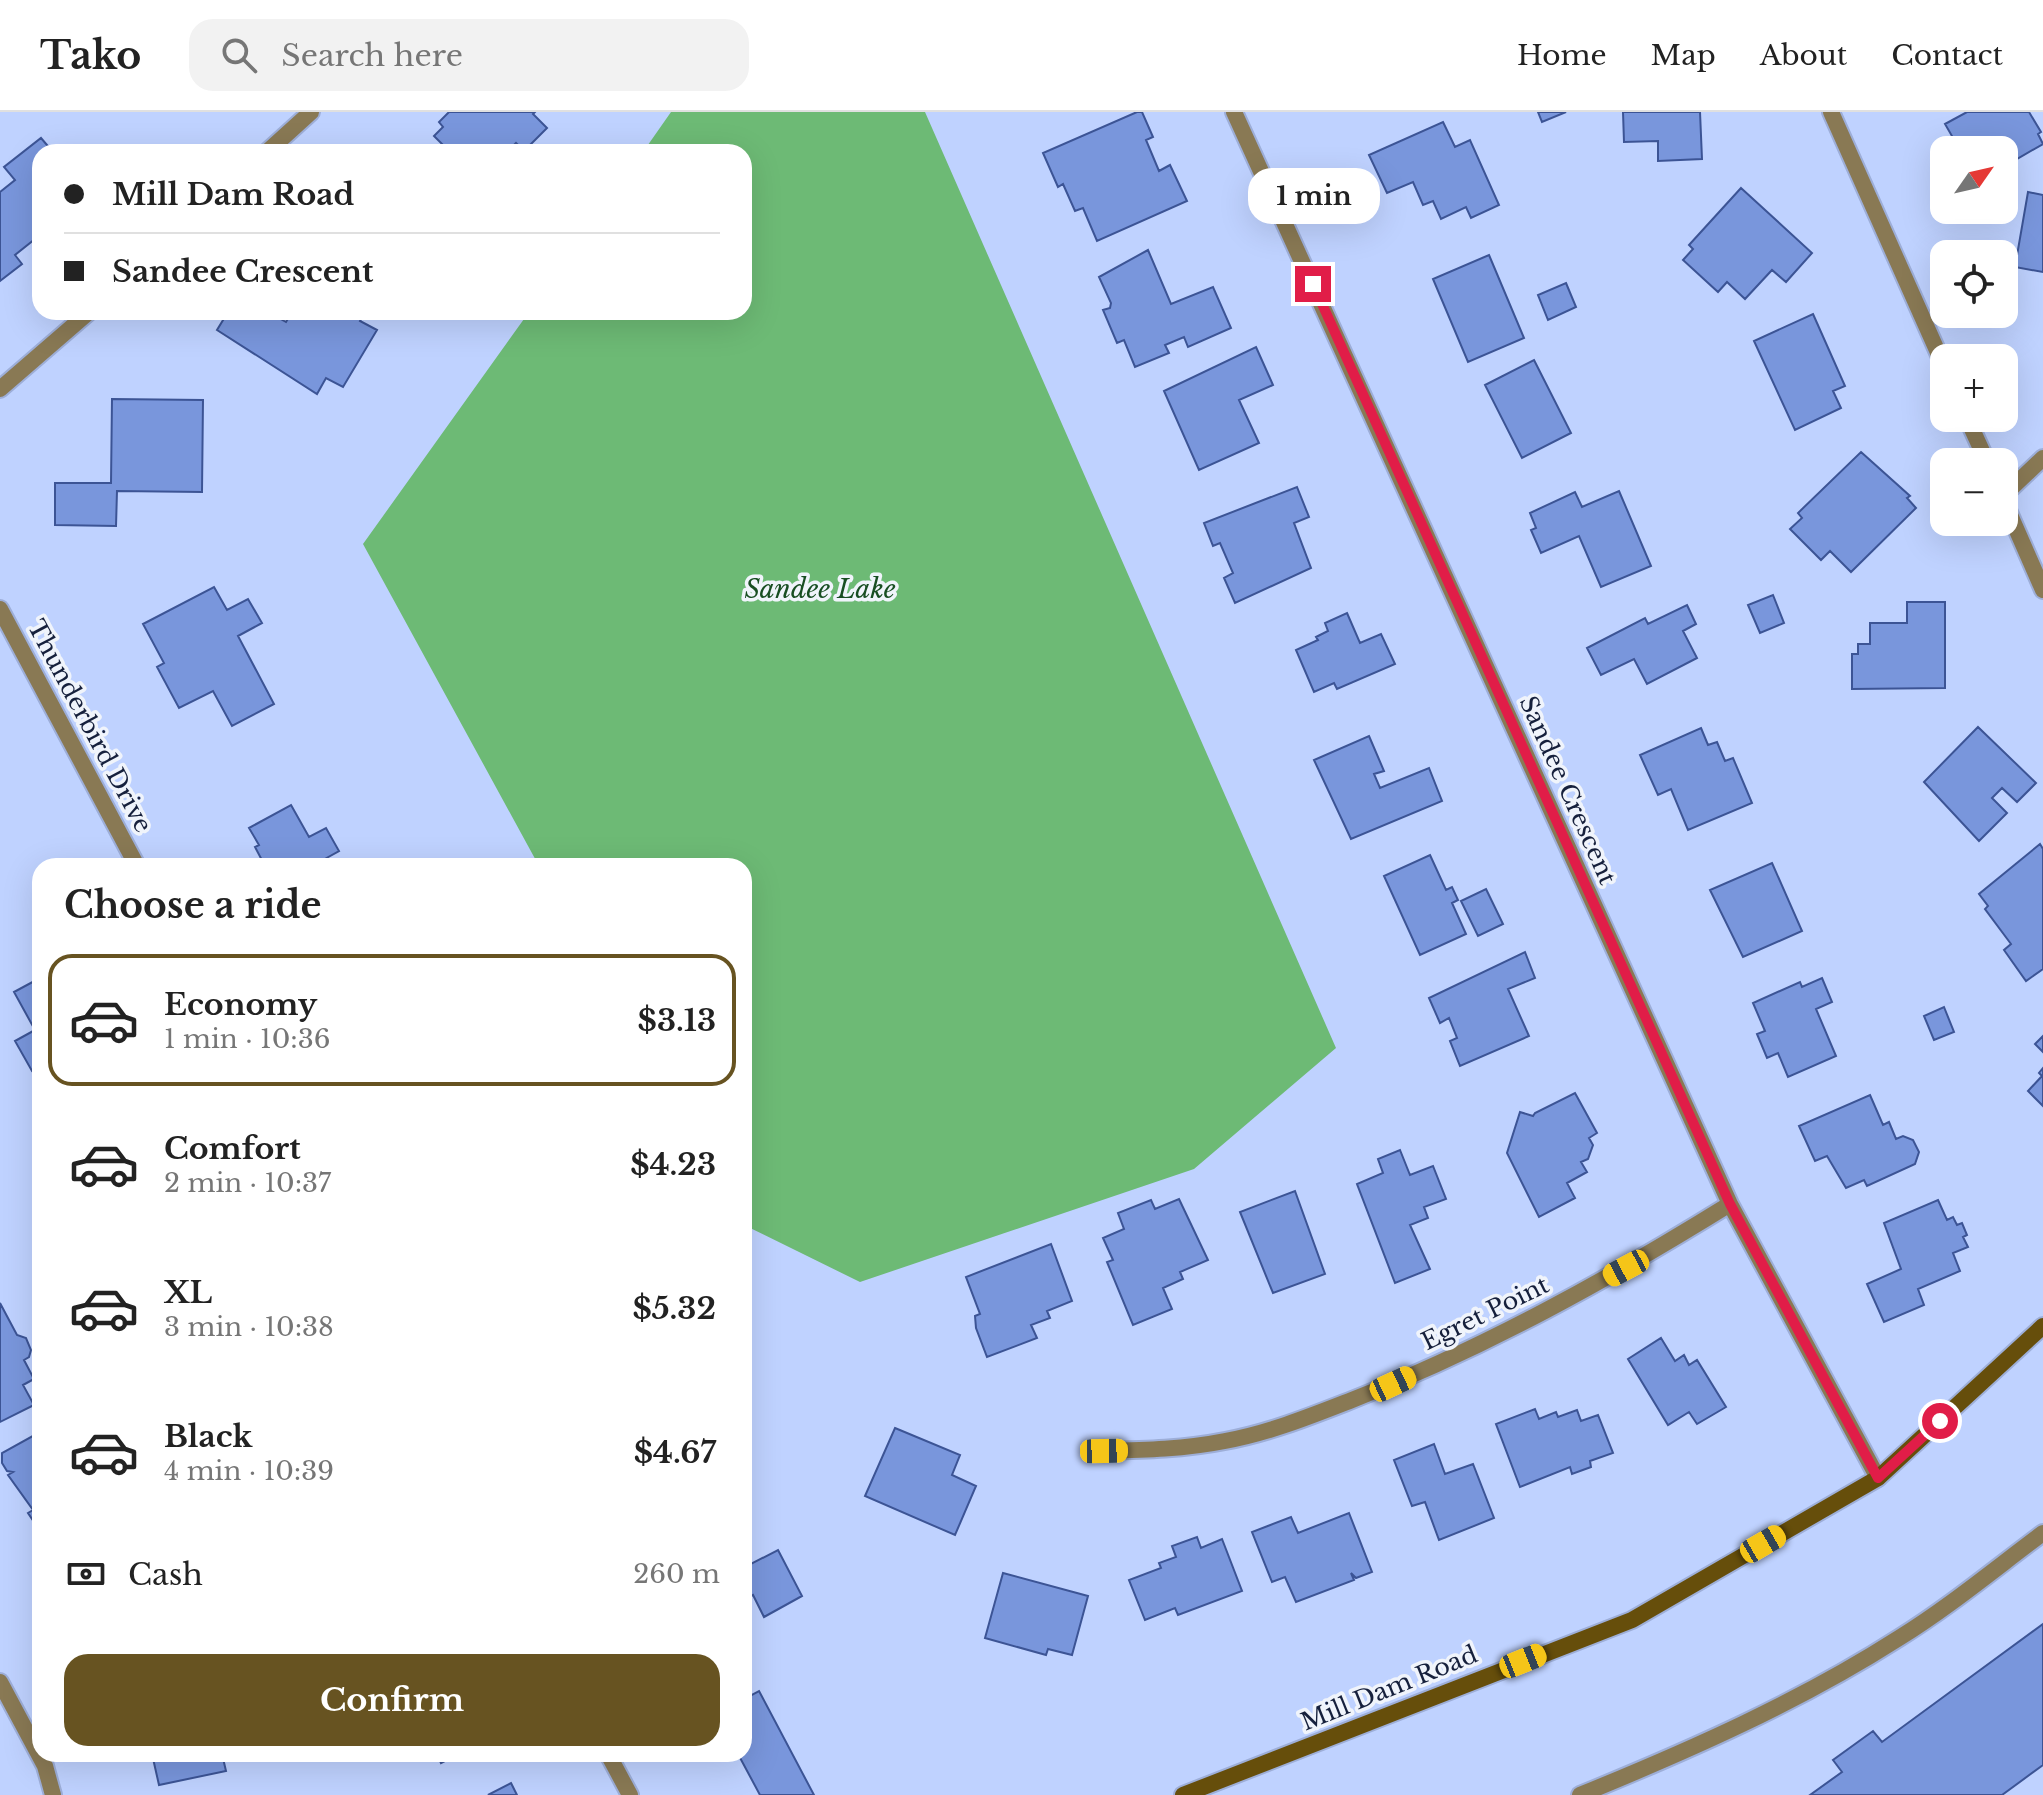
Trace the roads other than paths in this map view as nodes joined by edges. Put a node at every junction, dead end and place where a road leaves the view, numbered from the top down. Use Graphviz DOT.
graph roads {
  1 [pos="311,112"];
  2 [pos="1234,112"];
  3 [pos="1831,112"];
  4 [pos="276,144"];
  5 [pos="80,320"];
  6 [pos="1934,344"];
  7 [pos="0,389"];
  8 [pos="2043,458"];
  9 [pos="2018,482"];
  10 [pos="2018,533"];
  11 [pos="2043,590"];
  12 [pos="0,609"];
  13 [pos="133,858"];
  14 [pos="1730,1204"];
  15 [pos="2043,1326"];
  16 [pos="1104,1451"];
  17 [pos="1878,1478"];
  18 [pos="2043,1533"];
  19 [pos="0,1682"];
  20 [pos="32,1742"];
  21 [pos="43,1762"];
  22 [pos="612,1762"];
  23 [pos="53,1795"];
  24 [pos="630,1795"];
  25 [pos="1183,1795"];
  26 [pos="1580,1795"];
  1 -- 4 [label="street"];
  2 -- 14 [label="street, Sandee Crescent"];
  3 -- 6 [label="street"];
  5 -- 7 [label="street"];
  8 -- 9 [label="street"];
  10 -- 11 [label="street"];
  12 -- 13 [label="street, Thunderbird Drive"];
  14 -- 16 [label="street, Egret Point"];
  14 -- 17 [label="street, Sandee Crescent"];
  15 -- 17 [label="street, Mill Dam Road"];
  17 -- 25 [label="street, Mill Dam Road"];
  18 -- 26 [label="street"];
  19 -- 20 [label="street"];
  21 -- 23 [label="street"];
  22 -- 24 [label="street"];
}
